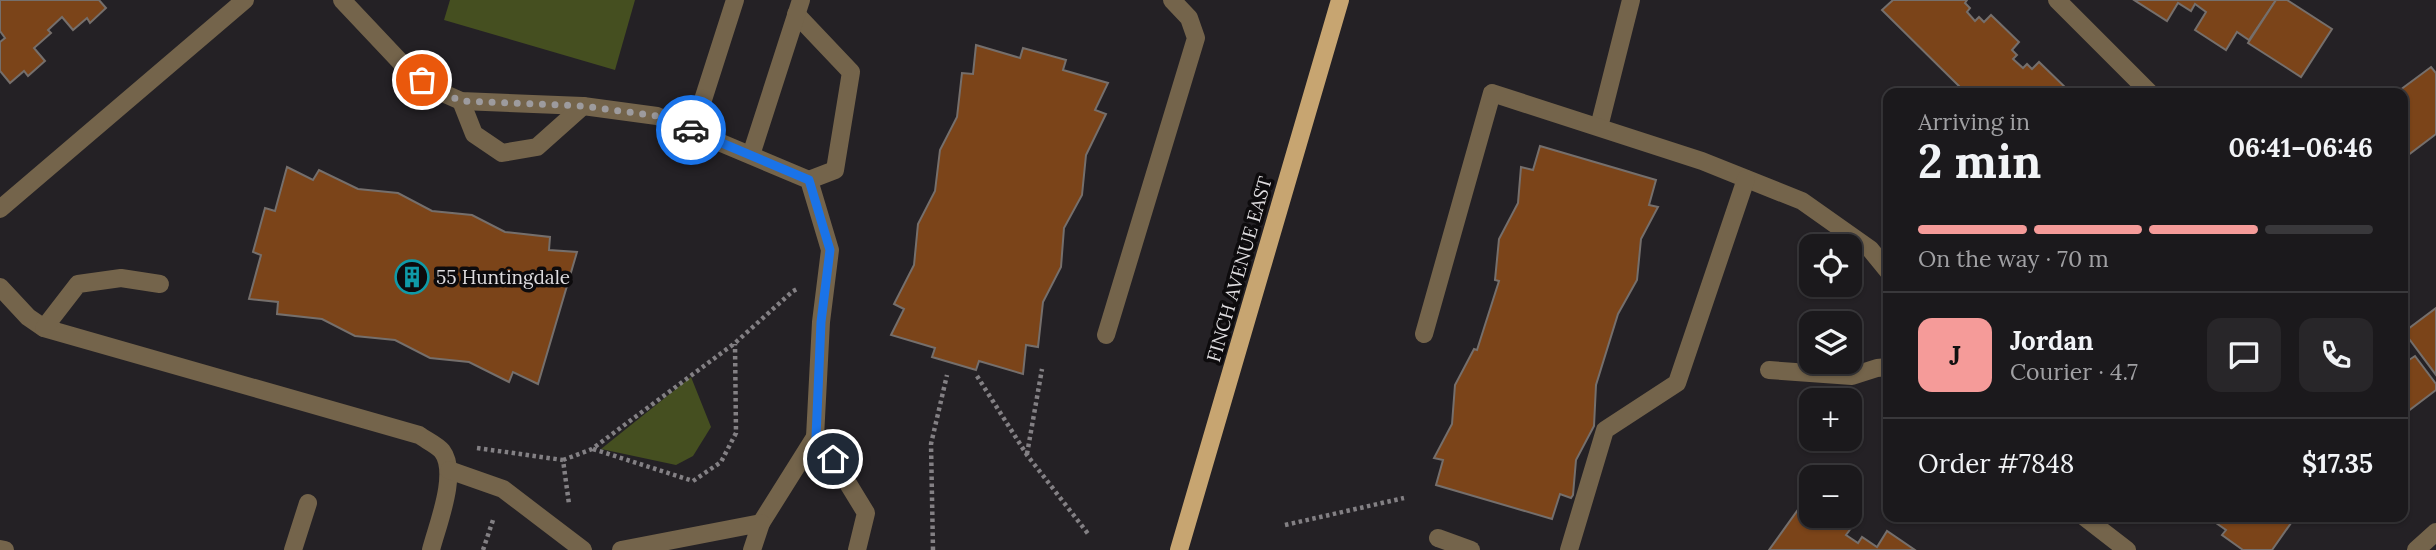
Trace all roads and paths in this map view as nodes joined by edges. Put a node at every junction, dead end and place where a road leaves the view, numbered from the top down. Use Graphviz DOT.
graph roads {
  1 [pos="245,0"];
  2 [pos="342,0"];
  3 [pos="735,0"];
  4 [pos="1172,0"];
  5 [pos="1340,0"];
  6 [pos="1631,0"];
  7 [pos="2057,0"];
  8 [pos="798,7"];
  9 [pos="2145,88"];
  10 [pos="461,101"];
  11 [pos="583,106"];
  12 [pos="1599,127"];
  13 [pos="693,131"];
  14 [pos="751,155"];
  15 [pos="1746,179"];
  16 [pos="809,180"];
  17 [pos="0,209"];
  18 [pos="1883,265"];
  19 [pos="828,277"];
  20 [pos="160,284"];
  21 [pos="0,287"];
  22 [pos="44,328"];
  23 [pos="1424,334"];
  24 [pos="1106,335"];
  25 [pos="735,343"];
  26 [pos="1883,367"];
  27 [pos="1042,369"];
  28 [pos="1769,370"];
  29 [pos="947,375"];
  30 [pos="977,376"];
  31 [pos="816,437"];
  32 [pos="592,449"];
  33 [pos="1027,455"];
  34 [pos="563,460"];
  35 [pos="449,470"];
  36 [pos="1404,498"];
  37 [pos="308,503"];
  38 [pos="2091,522"];
  39 [pos="761,523"];
  40 [pos="1285,525"];
  41 [pos="2436,532"];
  42 [pos="1089,535"];
  43 [pos="1438,538"];
  44 [pos="293,550"];
  45 [pos="430,550"];
  46 [pos="583,550"];
  47 [pos="621,550"];
  48 [pos="752,550"];
  49 [pos="857,550"];
  50 [pos="933,550"];
  51 [pos="1179,550"];
  52 [pos="1471,550"];
  53 [pos="1569,550"];
  54 [pos="2127,550"];
  55 [pos="2416,550"];
  1 -- 17 [label="street"];
  2 -- 10 [label="street"];
  3 -- 13 [label="street"];
  4 -- 24 [label="street"];
  5 -- 51 [label="main road, FINCH AVENUE EAST"];
  6 -- 12 [label="street"];
  7 -- 9 [label="street"];
  8 -- 14 [label="street"];
  8 -- 16 [label="street"];
  10 -- 11 [label="street"];
  10 -- 11 [label="street"];
  11 -- 13 [label="street"];
  12 -- 15 [label="street"];
  12 -- 23 [label="street"];
  13 -- 14 [label="street"];
  14 -- 16 [label="street"];
  15 -- 18 [label="street"];
  15 -- 53 [label="street"];
  16 -- 19 [label="street"];
  19 -- 25 [label="path"];
  19 -- 31 [label="street"];
  20 -- 22 [label="street"];
  21 -- 22 [label="street"];
  22 -- 35 [label="street"];
  25 -- 32 [label="path"];
  25 -- 32 [label="path"];
  26 -- 28 [label="street"];
  27 -- 33 [label="path"];
  29 -- 50 [label="path"];
  30 -- 33 [label="path"];
  31 -- 39 [label="street"];
  31 -- 49 [label="street"];
  32 -- 34 [label="path"];
  33 -- 42 [label="path"];
  35 -- 45 [label="street"];
  35 -- 46 [label="street"];
  36 -- 40 [label="path"];
  37 -- 44 [label="street"];
  38 -- 54 [label="street"];
  39 -- 47 [label="street"];
  39 -- 48 [label="street"];
  41 -- 55 [label="street"];
  43 -- 52 [label="street"];
}
